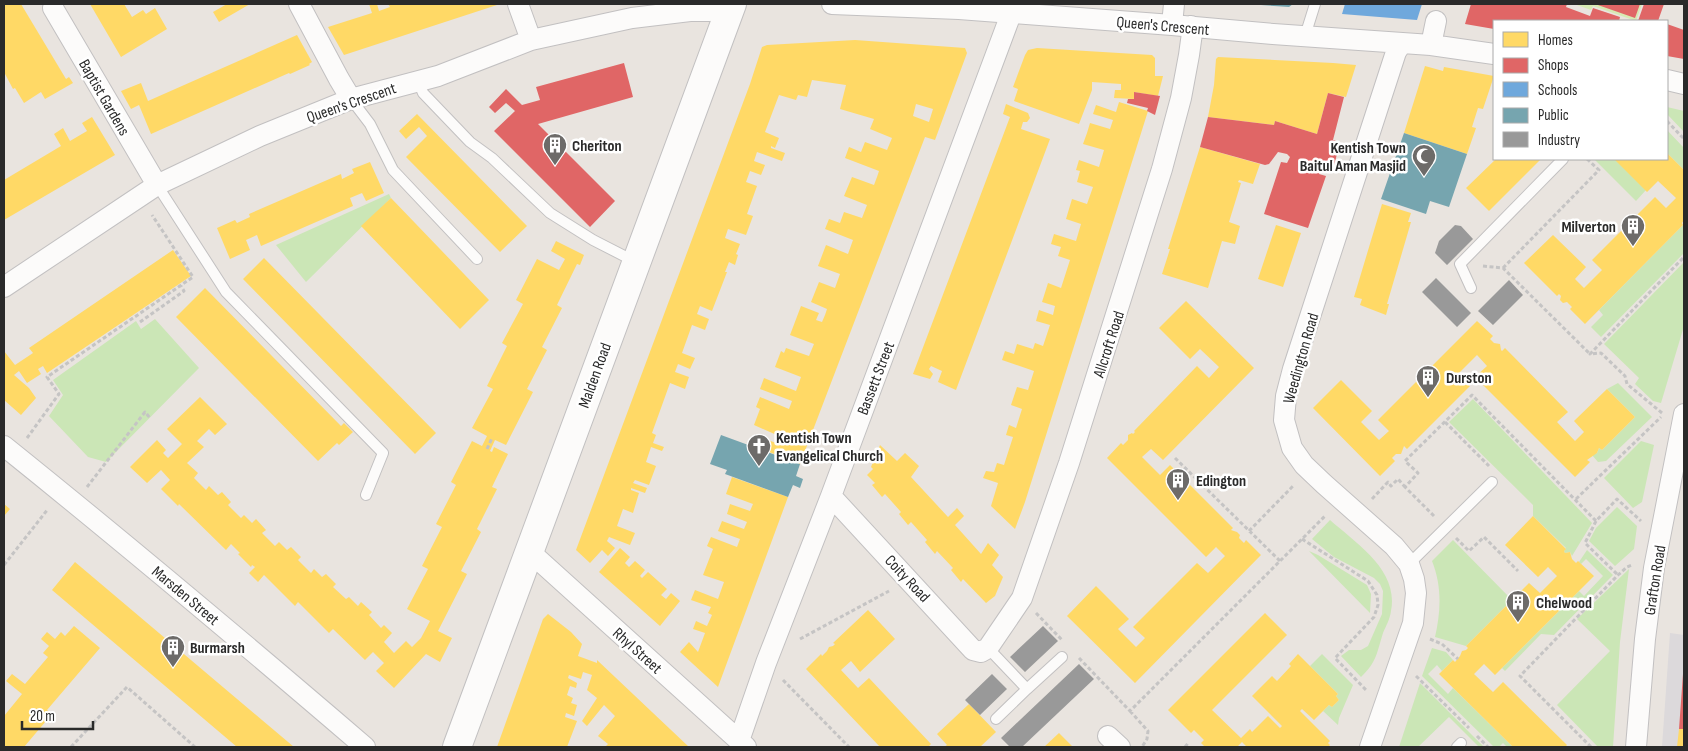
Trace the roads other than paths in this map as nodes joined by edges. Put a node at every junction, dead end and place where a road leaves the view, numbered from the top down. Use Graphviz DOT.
graph roads {
  1 [pos="299,4"];
  2 [pos="518,4"];
  3 [pos="732,4"];
  4 [pos="832,4"];
  5 [pos="1174,4"];
  6 [pos="1315,4"];
  7 [pos="959,7"];
  8 [pos="53,8"];
  9 [pos="1438,13"];
  10 [pos="1011,14"];
  11 [pos="1182,26"];
  12 [pos="1304,36"];
  13 [pos="531,40"];
  14 [pos="1402,43"];
  15 [pos="1431,45"];
  16 [pos="1493,54"];
  17 [pos="1668,80"];
  18 [pos="418,81"];
  19 [pos="1684,84"];
  20 [pos="351,99"];
  21 [pos="1562,160"];
  22 [pos="157,185"];
  23 [pos="477,259"];
  24 [pos="637,262"];
  25 [pos="4,287"];
  26 [pos="1471,288"];
  27 [pos="1683,420"];
  28 [pos="9,450"];
  29 [pos="1492,482"];
  30 [pos="366,495"];
  31 [pos="831,496"];
  32 [pos="530,552"];
  33 [pos="1409,564"];
  34 [pos="988,648"];
  35 [pos="1062,657"];
  36 [pos="1027,689"];
  37 [pos="996,720"];
  38 [pos="742,744"];
  39 [pos="365,747"];
  40 [pos="457,747"];
  41 [pos="1370,747"];
  42 [pos="1636,747"];
  1 -- 20 [label="street"];
  2 -- 13 [label="street"];
  3 -- 13 [label="street, Queen's Crescent"];
  3 -- 24 [label="main road, Malden Road"];
  4 -- 7 [label="street, Queen's Crescent"];
  5 -- 11 [label="street, Allcroft Road"];
  6 -- 12 [label="lane"];
  7 -- 10 [label="street, Queen's Crescent"];
  8 -- 22 [label="street, Baptist Gardens"];
  9 -- 15 [label="street"];
  10 -- 11 [label="street, Queen's Crescent"];
  10 -- 31 [label="street, Bassett Street"];
  11 -- 12 [label="street, Queen's Crescent"];
  11 -- 34 [label="street, Allcroft Road"];
  12 -- 14 [label="street, Queen's Crescent"];
  13 -- 18 [label="street, Queen's Crescent"];
  14 -- 15 [label="street, Queen's Crescent"];
  14 -- 33 [label="street, Weedington Road"];
  15 -- 16 [label="street, Queen's Crescent"];
  17 -- 19 [label="street"];
  18 -- 20 [label="street, Queen's Crescent"];
  18 -- 24 [label="lane"];
  20 -- 22 [label="street, Queen's Crescent"];
  20 -- 23 [label="lane"];
  21 -- 26 [label="lane"];
  22 -- 25 [label="street, Queen's Crescent"];
  22 -- 30 [label="lane"];
  24 -- 32 [label="main road, Malden Road"];
  27 -- 42 [label="street, Grafton Road"];
  28 -- 39 [label="street, Marsden Street"];
  29 -- 33 [label="lane"];
  31 -- 34 [label="street, Coity Road"];
  31 -- 38 [label="street, Bassett Street"];
  32 -- 38 [label="street, Rhyl Street"];
  32 -- 40 [label="main road, Malden Road"];
  33 -- 41 [label="street, Weedington Road"];
  34 -- 36 [label="lane"];
  35 -- 36 [label="lane"];
  36 -- 37 [label="lane"];
}
